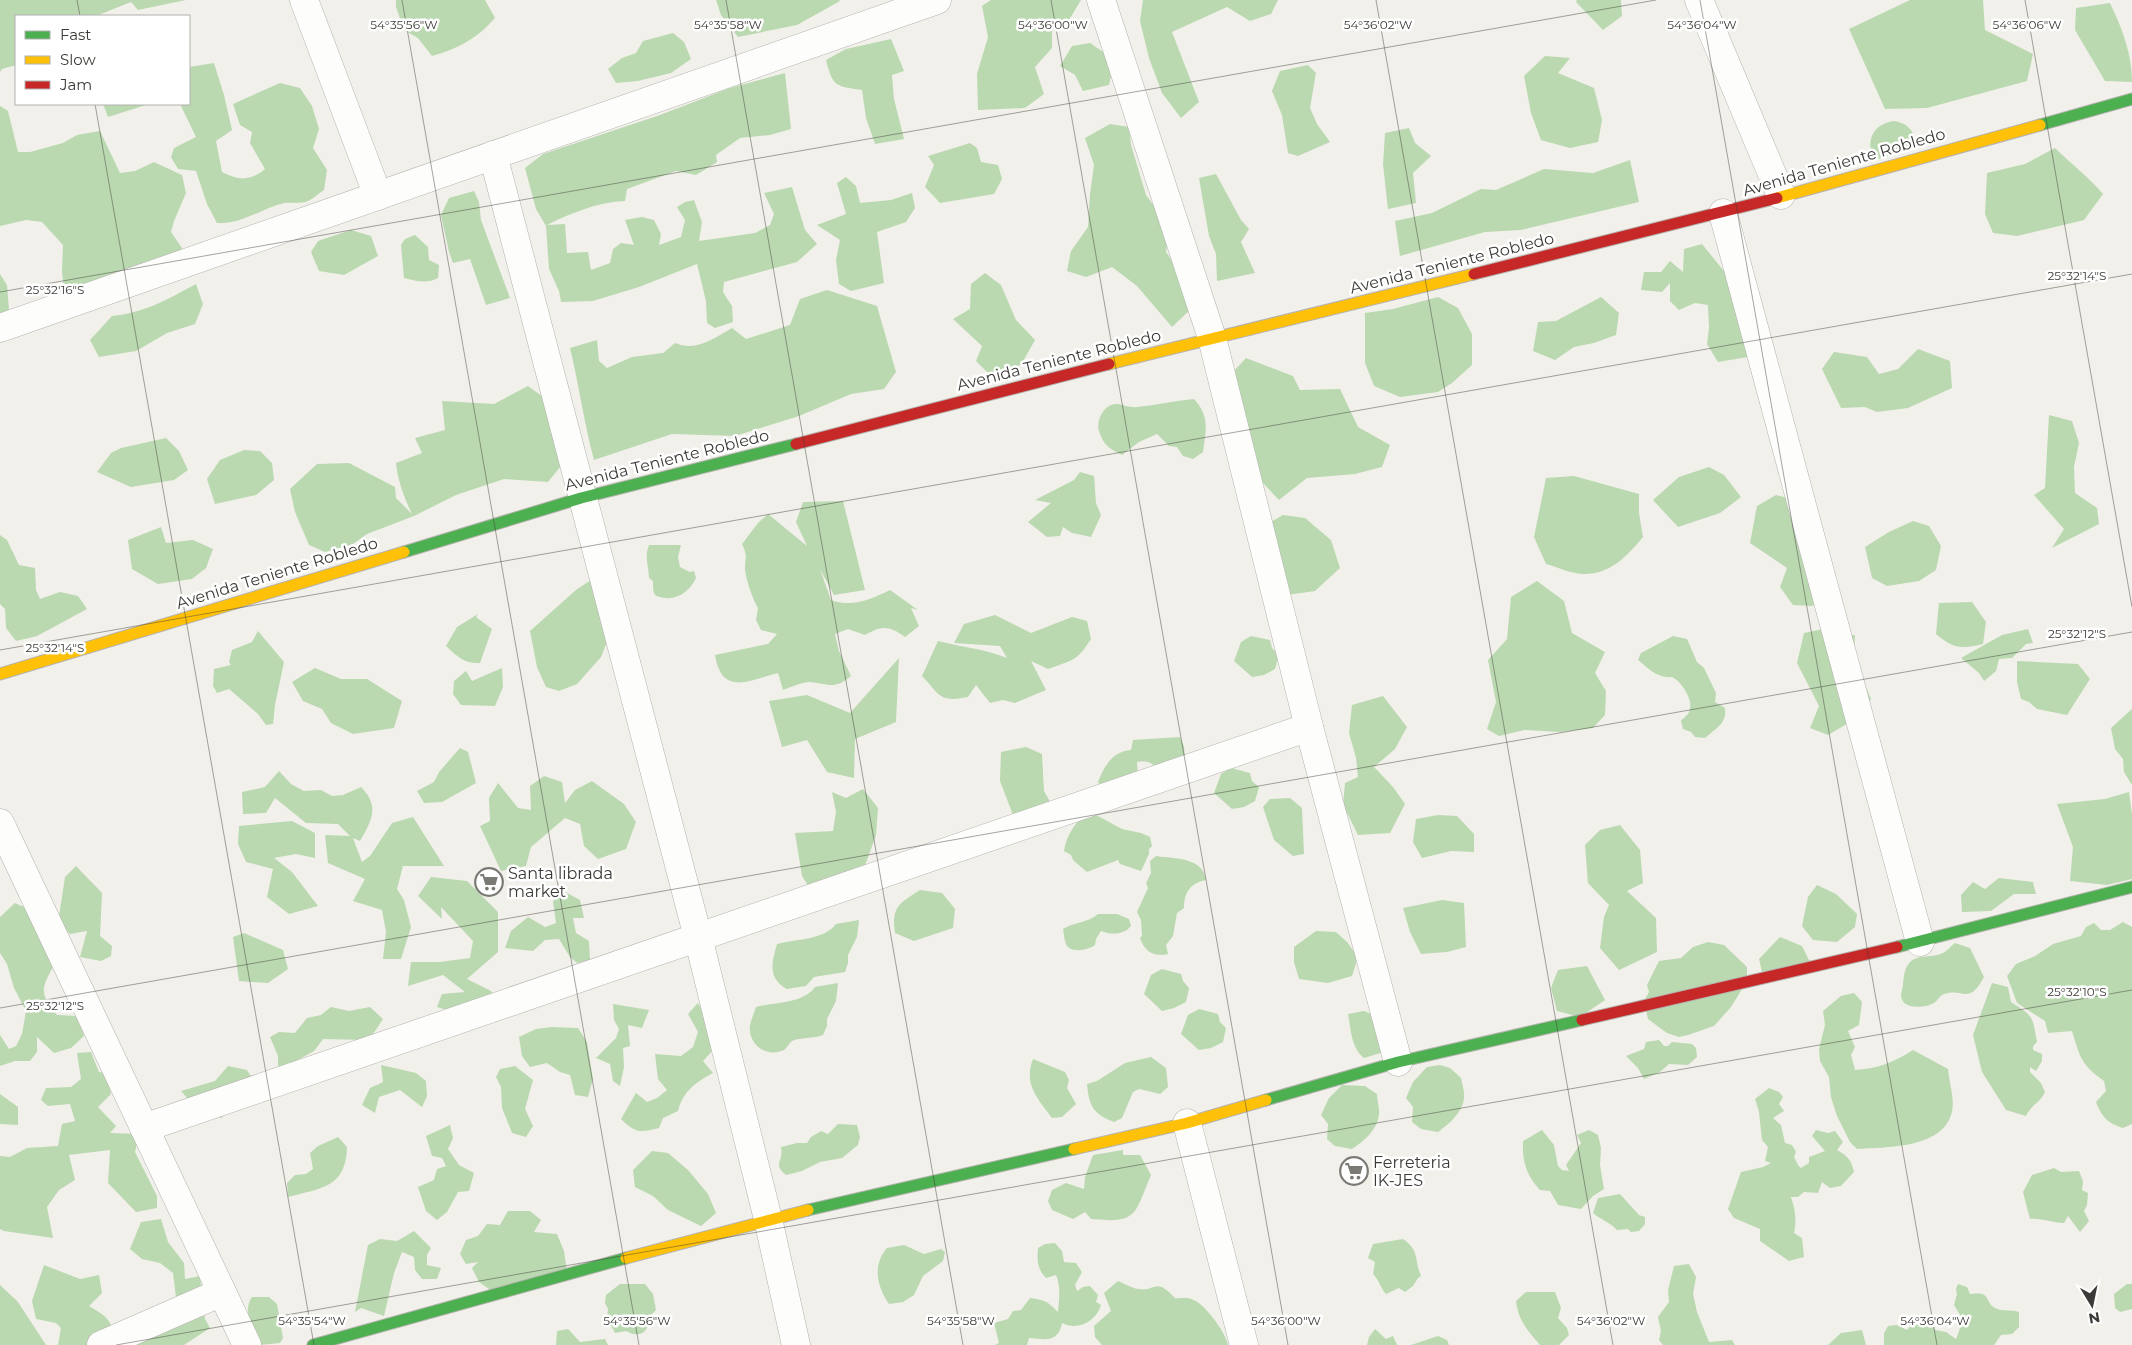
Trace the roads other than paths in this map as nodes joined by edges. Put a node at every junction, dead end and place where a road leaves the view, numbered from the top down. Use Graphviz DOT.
graph roads {
  1 [pos="304,0"];
  2 [pos="937,0"];
  3 [pos="1101,0"];
  4 [pos="1700,0"];
  5 [pos="2132,99"];
  6 [pos="493,155"];
  7 [pos="1781,195"];
  8 [pos="378,196"];
  9 [pos="1723,213"];
  10 [pos="0,328"];
  11 [pos="1212,338"];
  12 [pos="581,498"];
  13 [pos="0,674"];
  14 [pos="1310,727"];
  15 [pos="0,823"];
  16 [pos="2132,887"];
  17 [pos="698,937"];
  18 [pos="1920,942"];
  19 [pos="1398,1062"];
  20 [pos="1187,1123"];
  21 [pos="144,1128"];
  22 [pos="768,1219"];
  23 [pos="222,1292"];
  24 [pos="101,1345"];
  25 [pos="247,1345"];
  26 [pos="313,1345"];
  27 [pos="796,1345"];
  28 [pos="1244,1345"];
  1 -- 8 [label="street"];
  2 -- 6 [label="street"];
  3 -- 11 [label="street"];
  4 -- 7 [label="street"];
  5 -- 7 [label="street, Avenida Teniente Robledo"];
  6 -- 8 [label="street"];
  6 -- 12 [label="street"];
  7 -- 9 [label="street, Avenida Teniente Robledo"];
  8 -- 10 [label="street"];
  9 -- 11 [label="street, Avenida Teniente Robledo"];
  9 -- 18 [label="street"];
  11 -- 12 [label="street, Avenida Teniente Robledo"];
  11 -- 14 [label="street"];
  12 -- 13 [label="street, Avenida Teniente Robledo"];
  12 -- 17 [label="street"];
  14 -- 17 [label="street"];
  14 -- 19 [label="street"];
  15 -- 21 [label="street"];
  16 -- 18 [label="street"];
  17 -- 21 [label="street"];
  17 -- 22 [label="street"];
  18 -- 19 [label="street"];
  19 -- 20 [label="street"];
  20 -- 22 [label="street"];
  20 -- 28 [label="street"];
  21 -- 23 [label="street"];
  22 -- 26 [label="street"];
  22 -- 27 [label="street"];
  23 -- 24 [label="street"];
  23 -- 25 [label="street"];
}
